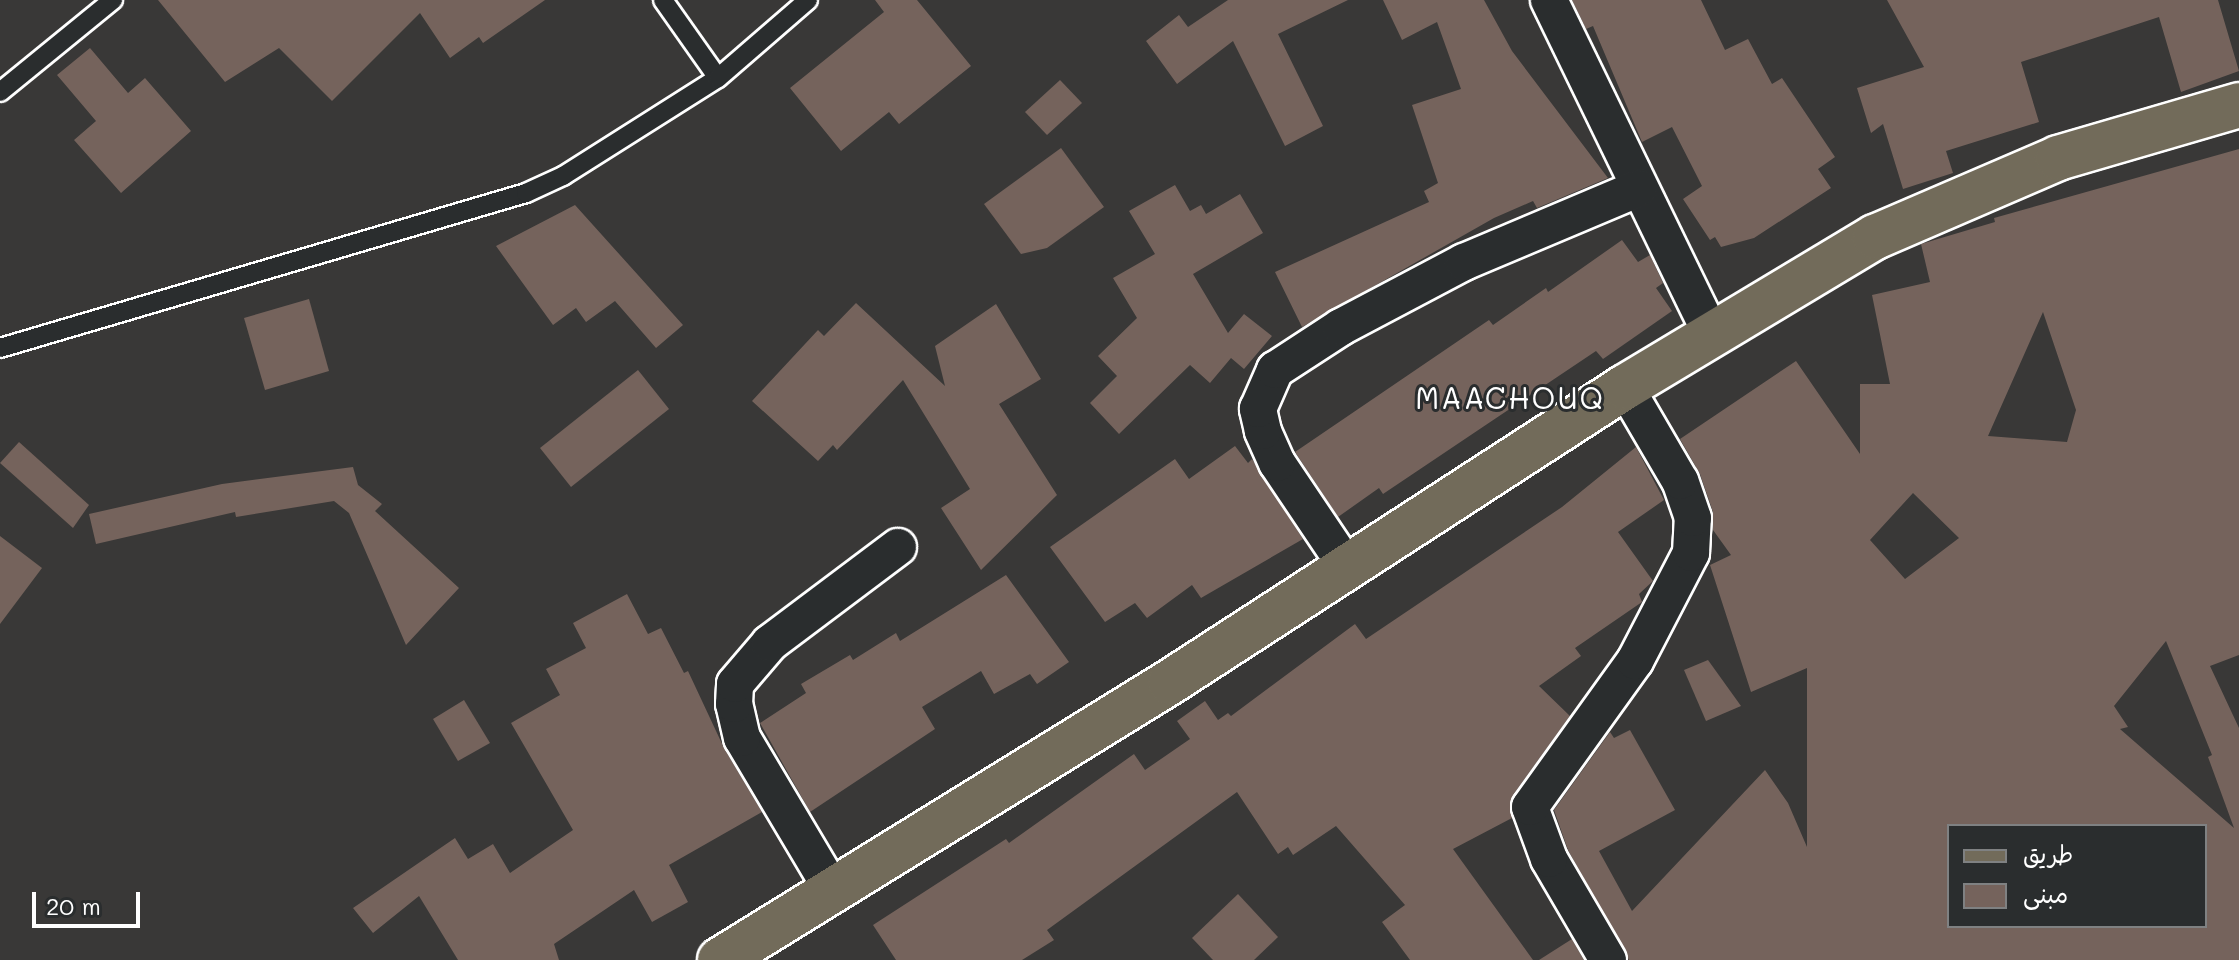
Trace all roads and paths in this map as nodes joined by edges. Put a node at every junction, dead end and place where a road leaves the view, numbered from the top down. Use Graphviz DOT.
graph roads {
  1 [pos="113,0"];
  2 [pos="663,0"];
  3 [pos="808,0"];
  4 [pos="1549,0"];
  5 [pos="718,78"];
  6 [pos="0,92"];
  7 [pos="2239,105"];
  8 [pos="1639,188"];
  9 [pos="1712,335"];
  10 [pos="0,348"];
  11 [pos="1625,387"];
  12 [pos="898,547"];
  13 [pos="1347,567"];
  14 [pos="833,891"];
  15 [pos="720,960"];
  16 [pos="1608,960"];
  1 -- 6 [label="lane"];
  2 -- 5 [label="lane"];
  3 -- 5 [label="lane"];
  4 -- 8 [label="street"];
  5 -- 10 [label="lane"];
  7 -- 9 [label="main road"];
  8 -- 9 [label="street"];
  8 -- 13 [label="street"];
  9 -- 11 [label="main road"];
  11 -- 13 [label="main road"];
  11 -- 16 [label="street"];
  12 -- 14 [label="street"];
  13 -- 14 [label="main road"];
  14 -- 15 [label="main road"];
}
